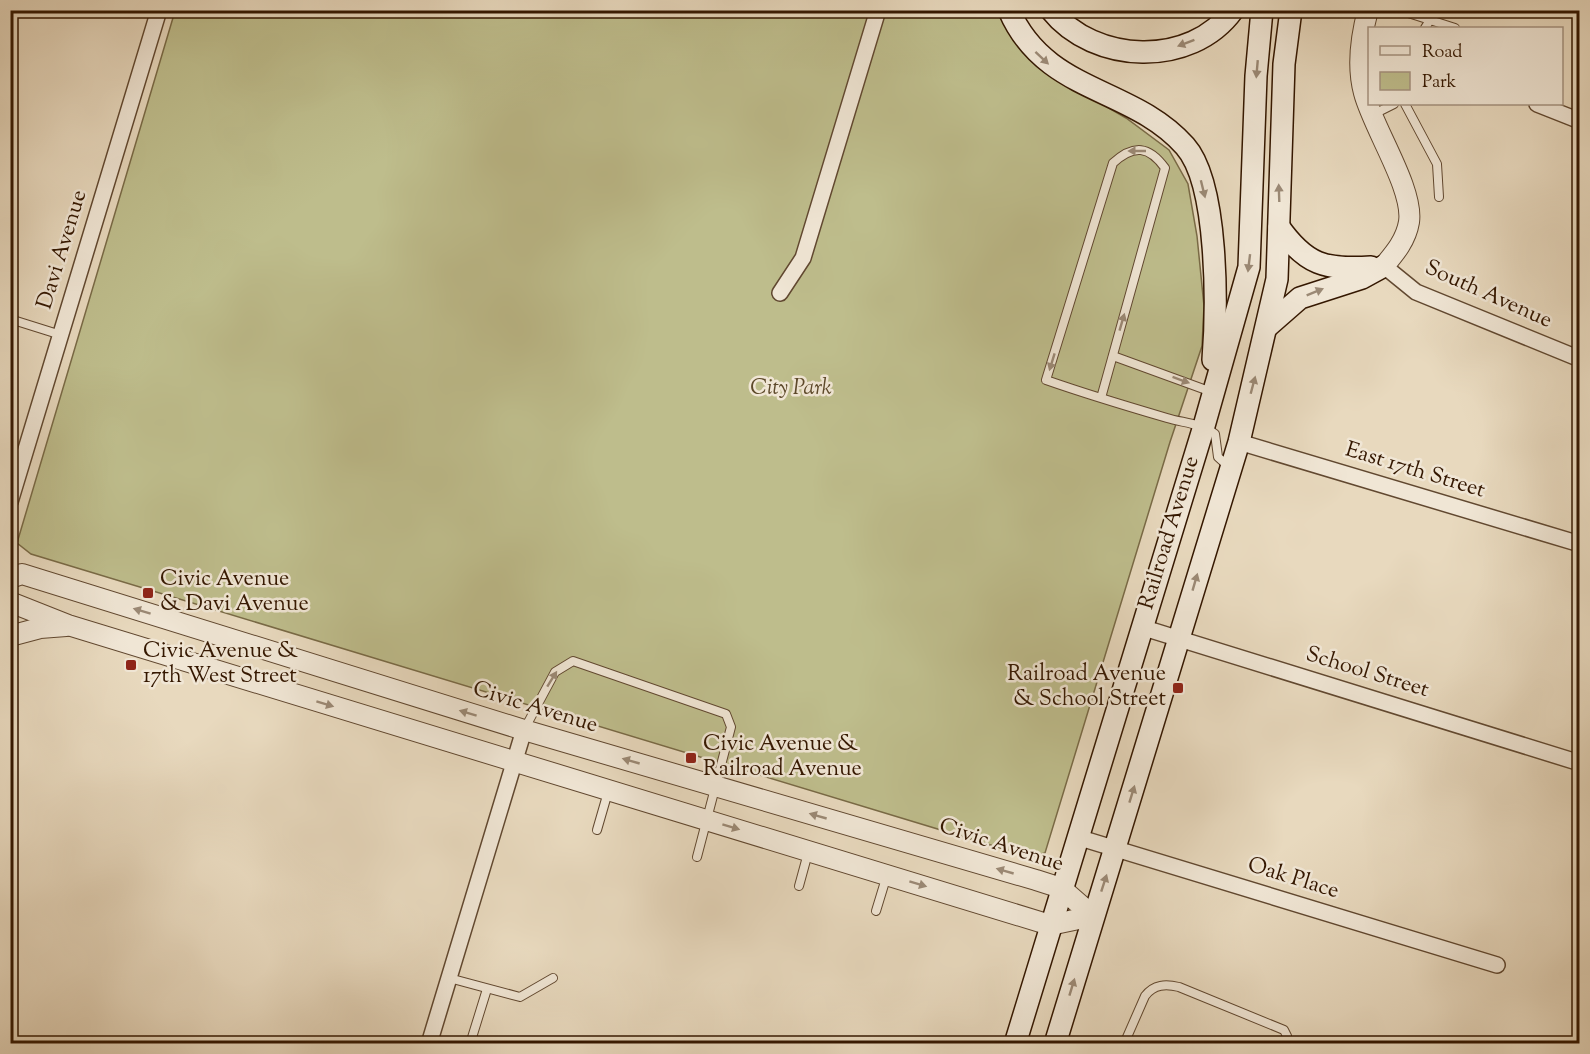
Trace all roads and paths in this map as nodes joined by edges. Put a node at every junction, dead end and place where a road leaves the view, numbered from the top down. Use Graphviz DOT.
graph roads {
  1 [pos="159,10"];
  2 [pos="878,10"];
  3 [pos="1009,10"];
  4 [pos="1051,10"];
  5 [pos="1233,10"];
  6 [pos="1262,10"];
  7 [pos="1291,10"];
  8 [pos="1368,10"];
  9 [pos="1399,10"];
  10 [pos="1430,21"];
  11 [pos="1426,27"];
  12 [pos="1451,27"];
  13 [pos="1392,105"];
  14 [pos="1406,105"];
  15 [pos="1539,105"];
  16 [pos="1371,115"];
  17 [pos="1580,122"];
  18 [pos="1439,197"];
  19 [pos="1279,227"];
  20 [pos="1384,266"];
  21 [pos="780,292"];
  22 [pos="10,319"];
  23 [pos="1268,326"];
  24 [pos="61,335"];
  25 [pos="1113,356"];
  26 [pos="1580,359"];
  27 [pos="1209,391"];
  28 [pos="1101,398"];
  29 [pos="1205,420"];
  30 [pos="1239,442"];
  31 [pos="1230,467"];
  32 [pos="10,502"];
  33 [pos="1580,543"];
  34 [pos="10,578"];
  35 [pos="10,602"];
  36 [pos="68,625"];
  37 [pos="1141,627"];
  38 [pos="10,636"];
  39 [pos="1179,638"];
  40 [pos="524,730"];
  41 [pos="515,762"];
  42 [pos="1580,763"];
  43 [pos="718,787"];
  44 [pos="609,790"];
  45 [pos="707,820"];
  46 [pos="597,830"];
  47 [pos="1077,837"];
  48 [pos="1115,850"];
  49 [pos="808,851"];
  50 [pos="697,857"];
  51 [pos="887,874"];
  52 [pos="799,886"];
  53 [pos="1061,888"];
  54 [pos="876,911"];
  55 [pos="1093,916"];
  56 [pos="1050,925"];
  57 [pos="1497,964"];
  58 [pos="449,978"];
  59 [pos="553,978"];
  60 [pos="487,989"];
  61 [pos="429,1044"];
  62 [pos="470,1044"];
  63 [pos="1015,1044"];
  64 [pos="1055,1044"];
  65 [pos="1124,1044"];
  66 [pos="1286,1044"];
  1 -- 24 [label="street, Davi Avenue"];
  2 -- 21 [label="street"];
  3 -- 27 [label="main road, one-way"];
  5 -- 4 [label="main road, one-way"];
  6 -- 29 [label="main road, Railroad Avenue, one-way"];
  19 -- 7 [label="main road, Railroad Avenue, one-way"];
  8 -- 16 [label="street"];
  9 -- 10 [label="lane"];
  10 -- 11 [label="lane"];
  10 -- 12 [label="lane"];
  13 -- 16 [label="lane"];
  14 -- 18 [label="lane"];
  15 -- 17 [label="street"];
  16 -- 20 [label="street"];
  19 -- 20 [label="main road"];
  19 -- 23 [label="main road, Railroad Avenue"];
  23 -- 20 [label="main road, one-way"];
  20 -- 26 [label="street, South Avenue"];
  22 -- 24 [label="lane"];
  30 -- 23 [label="main road, Railroad Avenue, one-way"];
  24 -- 32 [label="street, Davi Avenue"];
  25 -- 27 [label="lane, one-way"];
  25 -- 28 [label="lane"];
  25 -- 28 [label="lane, one-way"];
  27 -- 29 [label="main road"];
  28 -- 29 [label="lane"];
  29 -- 31 [label="lane"];
  29 -- 37 [label="main road, Railroad Avenue"];
  30 -- 31 [label="main road, Railroad Avenue"];
  30 -- 33 [label="street, East 17th Street"];
  39 -- 31 [label="main road, Railroad Avenue, one-way"];
  40 -- 34 [label="street, Civic Avenue, one-way"];
  35 -- 36 [label="street"];
  36 -- 38 [label="street"];
  36 -- 41 [label="street, one-way"];
  37 -- 39 [label="street, School Street"];
  37 -- 47 [label="main road, Railroad Avenue"];
  39 -- 42 [label="street, School Street"];
  48 -- 39 [label="main road, Railroad Avenue, one-way"];
  40 -- 41 [label="street"];
  43 -- 40 [label="street, Civic Avenue, one-way"];
  40 -- 43 [label="lane, one-way"];
  41 -- 44 [label="street"];
  41 -- 58 [label="street"];
  43 -- 45 [label="lane"];
  53 -- 43 [label="street, Civic Avenue, one-way"];
  44 -- 45 [label="street"];
  44 -- 46 [label="lane"];
  45 -- 49 [label="street, one-way"];
  45 -- 50 [label="lane"];
  47 -- 48 [label="street, Oak Place"];
  47 -- 53 [label="main road, Railroad Avenue"];
  55 -- 48 [label="main road, Railroad Avenue, one-way"];
  48 -- 57 [label="street, Oak Place"];
  49 -- 51 [label="street"];
  49 -- 52 [label="lane"];
  51 -- 54 [label="lane"];
  51 -- 56 [label="street, one-way"];
  53 -- 55 [label="street, Civic Avenue"];
  53 -- 56 [label="main road, Railroad Avenue"];
  55 -- 56 [label="street"];
  64 -- 55 [label="main road, Railroad Avenue, one-way"];
  56 -- 63 [label="main road, Railroad Avenue"];
  58 -- 60 [label="lane"];
  58 -- 61 [label="street"];
  59 -- 60 [label="lane"];
  60 -- 62 [label="lane"];
  65 -- 66 [label="lane"];
}
